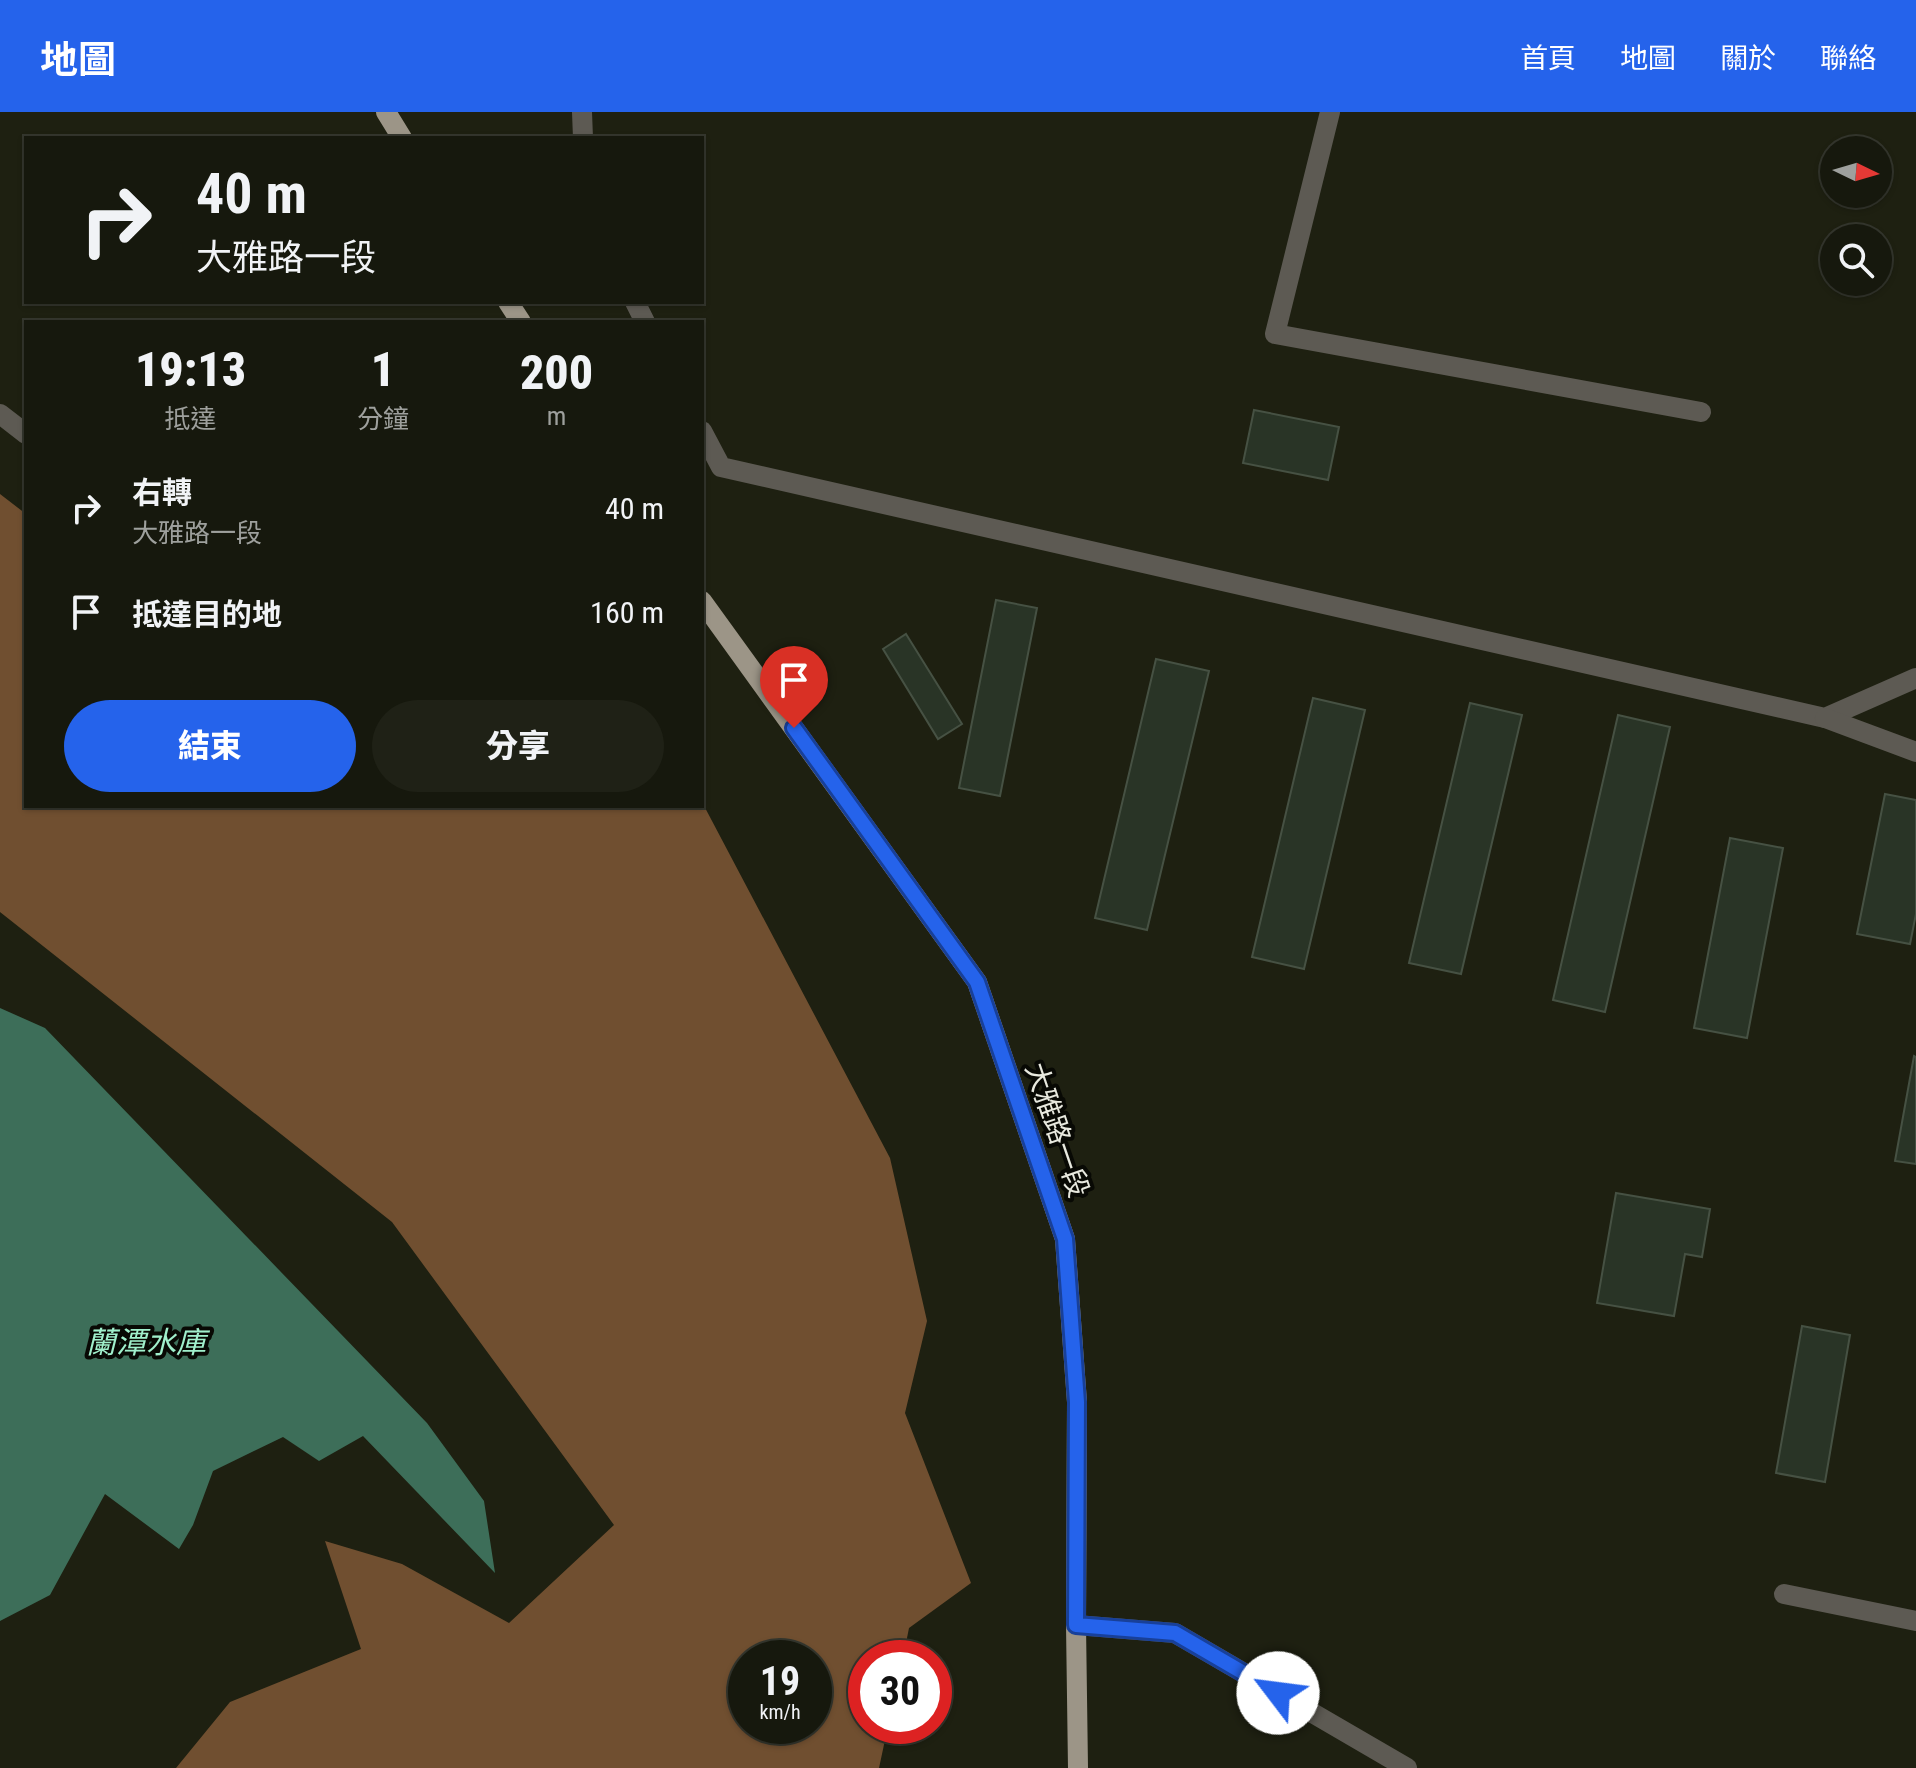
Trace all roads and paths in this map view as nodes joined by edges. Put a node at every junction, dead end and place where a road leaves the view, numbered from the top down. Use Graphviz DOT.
graph roads {
  1 [pos="386,112"];
  2 [pos="582,112"];
  3 [pos="1330,112"];
  4 [pos="401,136"];
  5 [pos="583,136"];
  6 [pos="1701,412"];
  7 [pos="0,414"];
  8 [pos="24,432"];
  9 [pos="704,435"];
  10 [pos="704,604"];
  11 [pos="1916,678"];
  12 [pos="1825,718"];
  13 [pos="1916,752"];
  14 [pos="1784,1594"];
  15 [pos="1916,1621"];
  16 [pos="1076,1625"];
  17 [pos="1078,1768"];
  18 [pos="1407,1768"];
  1 -- 4 [label="main road"];
  2 -- 5 [label="street"];
  3 -- 6 [label="street"];
  7 -- 8 [label="street"];
  9 -- 12 [label="street"];
  10 -- 16 [label="main road, 大雅路一段"];
  11 -- 12 [label="street"];
  12 -- 13 [label="street"];
  14 -- 15 [label="street"];
  16 -- 17 [label="main road, 大雅路一段"];
  16 -- 18 [label="street"];
}
